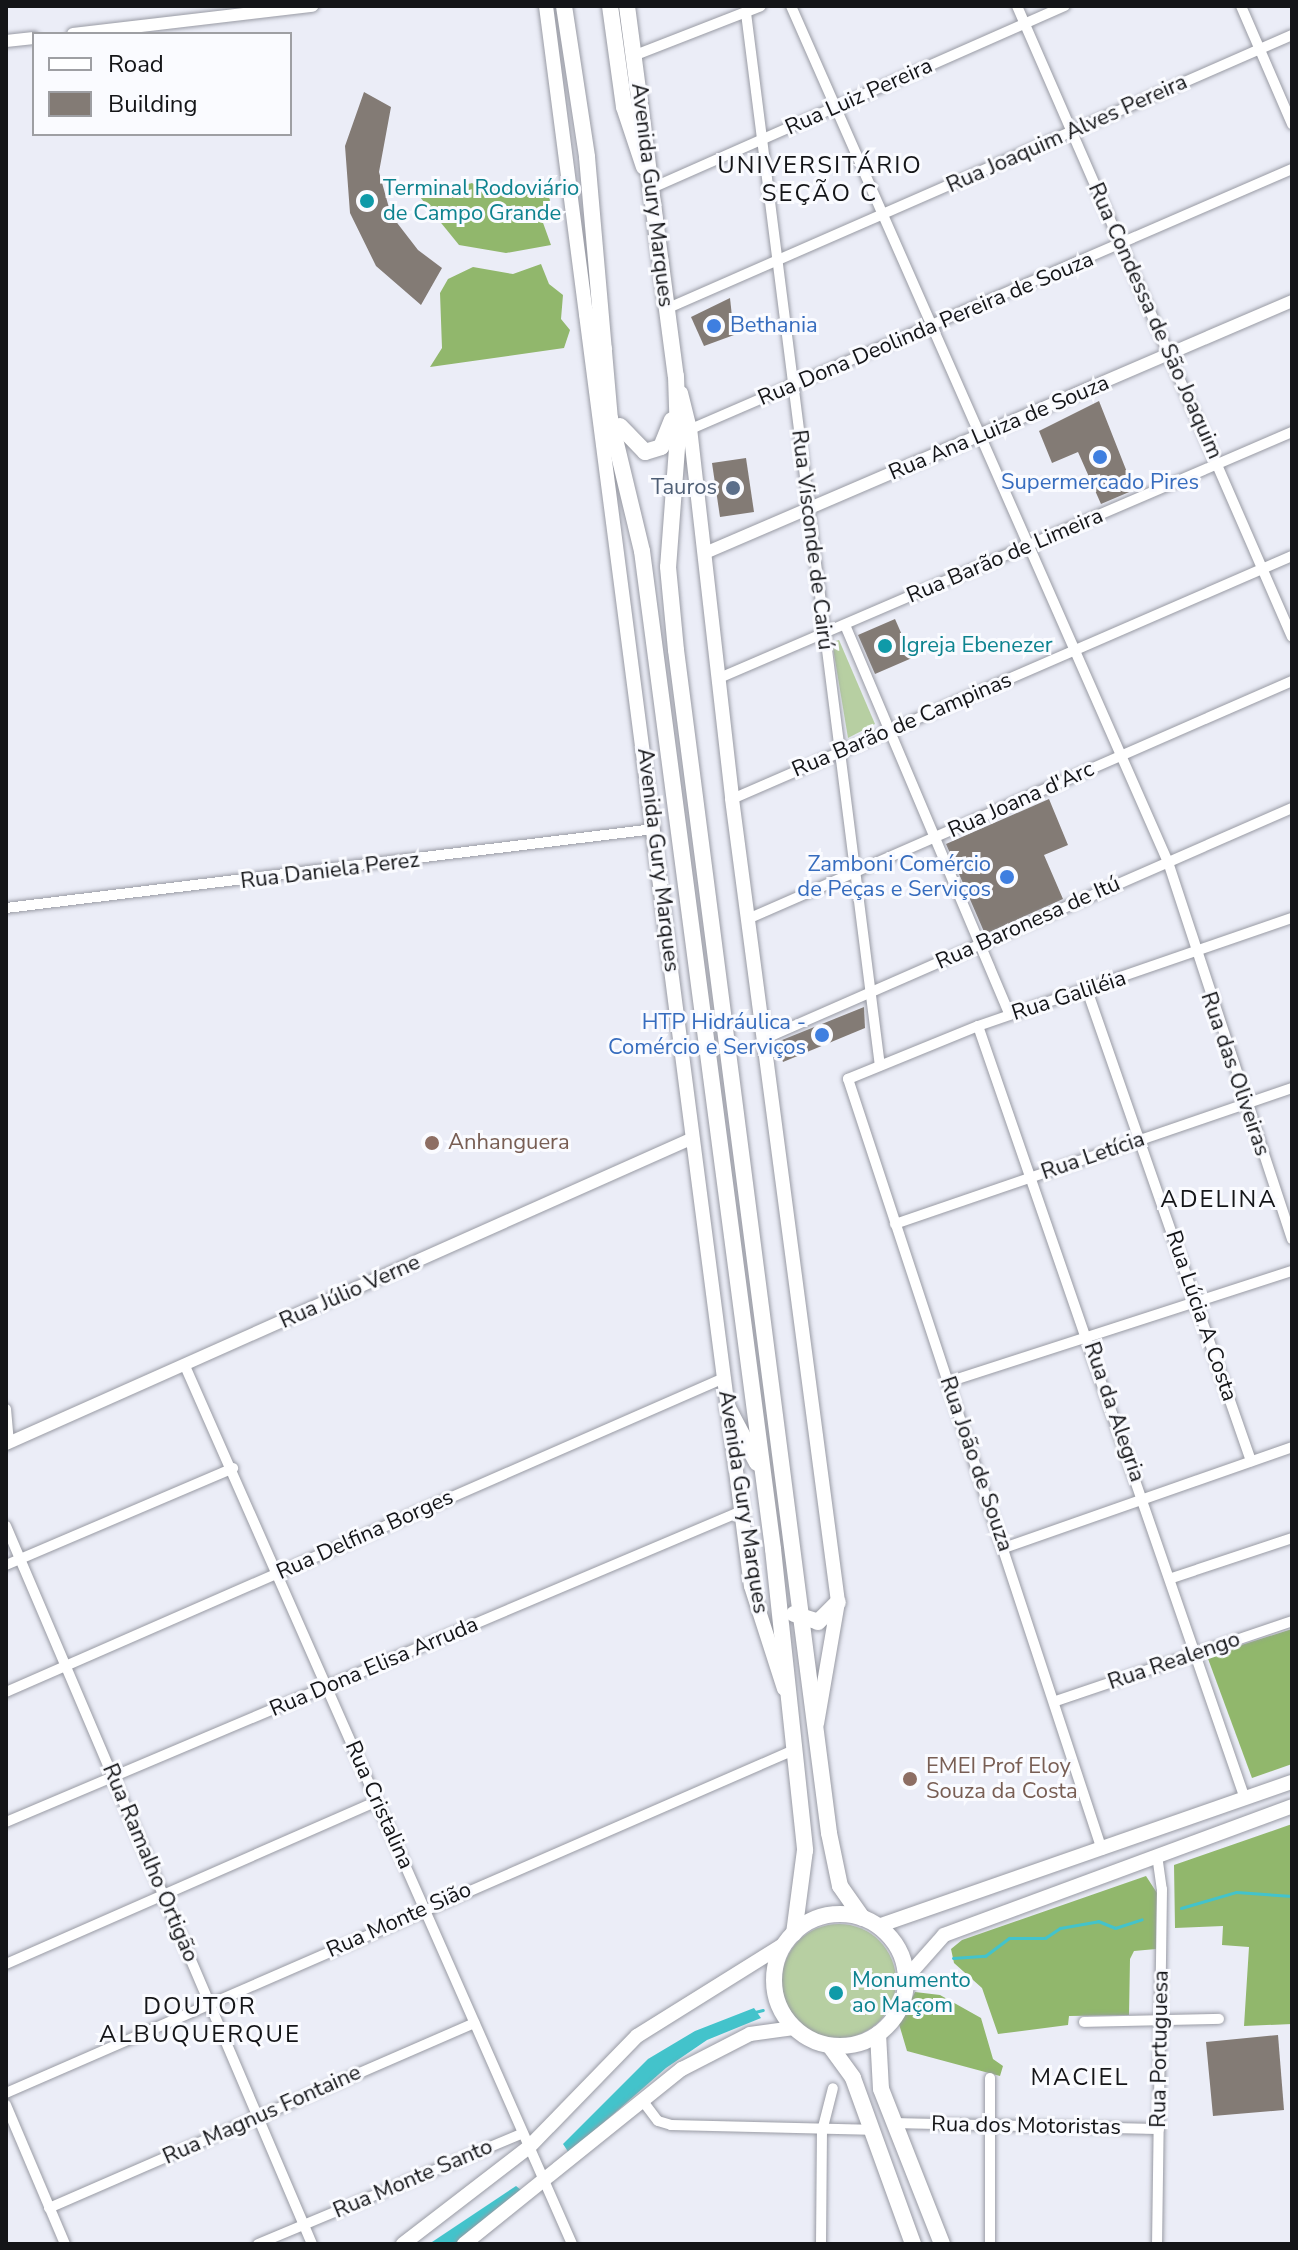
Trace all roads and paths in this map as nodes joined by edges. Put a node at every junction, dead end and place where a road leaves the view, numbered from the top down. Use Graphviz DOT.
graph roads {
  1 [pos="312,6"];
  2 [pos="546,6"];
  3 [pos="564,6"];
  4 [pos="610,6"];
  5 [pos="761,6"];
  6 [pos="791,6"];
  7 [pos="1017,6"];
  8 [pos="1065,6"];
  9 [pos="1241,6"];
  10 [pos="629,9"];
  11 [pos="746,13"];
  12 [pos="1025,24"];
  13 [pos="90,32"];
  14 [pos="1292,35"];
  15 [pos="32,38"];
  16 [pos="6,41"];
  17 [pos="1260,49"];
  18 [pos="633,56"];
  19 [pos="835,107"];
  20 [pos="1292,124"];
  21 [pos="1072,132"];
  22 [pos="762,139"];
  23 [pos="1292,169"];
  24 [pos="652,188"];
  25 [pos="883,214"];
  26 [pos="1121,244"];
  27 [pos="776,261"];
  28 [pos="1292,301"];
  29 [pos="666,309"];
  30 [pos="587,314"];
  31 [pos="932,327"];
  32 [pos="1169,354"];
  33 [pos="609,360"];
  34 [pos="676,376"];
  35 [pos="794,388"];
  36 [pos="609,398"];
  37 [pos="610,418"];
  38 [pos="684,432"];
  39 [pos="1292,432"];
  40 [pos="604,434"];
  41 [pos="980,436"];
  42 [pos="661,447"];
  43 [pos="1217,464"];
  44 [pos="808,511"];
  45 [pos="1030,546"];
  46 [pos="705,553"];
  47 [pos="1292,556"];
  48 [pos="1262,569"];
  49 [pos="845,625"];
  50 [pos="824,634"];
  51 [pos="1292,637"];
  52 [pos="1075,650"];
  53 [pos="717,679"];
  54 [pos="1292,681"];
  55 [pos="890,731"];
  56 [pos="839,753"];
  57 [pos="1122,756"];
  58 [pos="732,799"];
  59 [pos="1292,808"];
  60 [pos="654,829"];
  61 [pos="936,837"];
  62 [pos="1168,862"];
  63 [pos="855,873"];
  64 [pos="6,908"];
  65 [pos="750,918"];
  66 [pos="1292,918"];
  67 [pos="981,944"];
  68 [pos="1194,954"];
  69 [pos="1087,990"];
  70 [pos="871,992"];
  71 [pos="1010,1015"];
  72 [pos="978,1026"];
  73 [pos="764,1039"];
  74 [pos="880,1066"];
  75 [pos="848,1079"];
  76 [pos="1292,1088"];
  77 [pos="1246,1104"];
  78 [pos="693,1138"];
  79 [pos="1140,1140"];
  80 [pos="1033,1177"];
  81 [pos="895,1224"];
  82 [pos="1292,1239"];
  83 [pos="1292,1271"];
  84 [pos="1194,1298"];
  85 [pos="1088,1335"];
  86 [pos="185,1366"];
  87 [pos="724,1378"];
  88 [pos="948,1382"];
  89 [pos="728,1408"];
  90 [pos="6,1409"];
  91 [pos="7,1443"];
  92 [pos="1292,1447"];
  93 [pos="1251,1461"];
  94 [pos="233,1468"];
  95 [pos="763,1475"];
  96 [pos="1144,1499"];
  97 [pos="742,1511"];
  98 [pos="6,1526"];
  99 [pos="1292,1538"];
  100 [pos="1004,1548"];
  101 [pos="773,1549"];
  102 [pos="20,1559"];
  103 [pos="6,1565"];
  104 [pos="277,1573"];
  105 [pos="1172,1578"];
  106 [pos="838,1602"];
  107 [pos="800,1620"];
  108 [pos="1292,1621"];
  109 [pos="1198,1653"];
  110 [pos="66,1666"];
  111 [pos="327,1687"];
  112 [pos="6,1692"];
  113 [pos="1056,1701"];
  114 [pos="791,1709"];
  115 [pos="815,1735"];
  116 [pos="794,1750"];
  117 [pos="113,1777"];
  118 [pos="1292,1782"];
  119 [pos="1245,1799"];
  120 [pos="377,1801"];
  121 [pos="1292,1806"];
  122 [pos="1193,1818"];
  123 [pos="1242,1821"];
  124 [pos="6,1822"];
  125 [pos="1102,1850"];
  126 [pos="1157,1855"];
  127 [pos="164,1895"];
  128 [pos="425,1909"];
  129 [pos="862,1918"];
  130 [pos="878,1926"];
  131 [pos="789,1938"];
  132 [pos="6,1964"];
  133 [pos="906,1978"];
  134 [pos="210,2003"];
  135 [pos="1219,2019"];
  136 [pos="1084,2022"];
  137 [pos="475,2023"];
  138 [pos="1160,2023"];
  139 [pos="794,2028"];
  140 [pos="878,2034"];
  141 [pos="830,2046"];
  142 [pos="990,2078"];
  143 [pos="833,2088"];
  144 [pos="6,2093"];
  145 [pos="642,2100"];
  146 [pos="6,2105"];
  147 [pos="258,2117"];
  148 [pos="893,2123"];
  149 [pos="989,2125"];
  150 [pos="1159,2129"];
  151 [pos="869,2130"];
  152 [pos="822,2131"];
  153 [pos="526,2140"];
  154 [pos="545,2184"];
  155 [pos="49,2208"];
  156 [pos="304,2225"];
  157 [pos="65,2244"];
  158 [pos="258,2244"];
  159 [pos="312,2244"];
  160 [pos="403,2244"];
  161 [pos="464,2244"];
  162 [pos="572,2244"];
  163 [pos="821,2244"];
  164 [pos="913,2244"];
  165 [pos="942,2244"];
  166 [pos="990,2244"];
  167 [pos="1157,2244"];
  1 -- 13 [label="street"];
  2 -- 30 [label="main road, Avenida Gury Marques"];
  3 -- 33 [label="main road, Avenida Gury Marques"];
  4 -- 24 [label="main road"];
  5 -- 11 [label="street"];
  6 -- 19 [label="street, Rua das Oliveiras"];
  7 -- 12 [label="street, Rua Condessa de São Joaquim"];
  8 -- 12 [label="street, Rua Luiz Pereira"];
  9 -- 17 [label="street"];
  10 -- 18 [label="main road, Avenida Gury Marques"];
  11 -- 18 [label="street"];
  11 -- 22 [label="street, Rua Visconde de Cairú"];
  12 -- 19 [label="street, Rua Luiz Pereira"];
  12 -- 21 [label="street, Rua Condessa de São Joaquim"];
  14 -- 17 [label="street, Rua Joaquim Alves Pereira"];
  15 -- 16 [label="street"];
  17 -- 20 [label="street"];
  17 -- 21 [label="street, Rua Joaquim Alves Pereira"];
  18 -- 24 [label="main road, Avenida Gury Marques"];
  19 -- 22 [label="street, Rua Luiz Pereira"];
  19 -- 25 [label="street, Rua das Oliveiras"];
  21 -- 25 [label="street, Rua Joaquim Alves Pereira"];
  21 -- 26 [label="street, Rua Condessa de São Joaquim"];
  22 -- 24 [label="street, Rua Luiz Pereira"];
  22 -- 27 [label="street, Rua Visconde de Cairú"];
  23 -- 26 [label="street, Rua Dona Deolinda Pereira de Souza"];
  24 -- 29 [label="main road, Avenida Gury Marques"];
  25 -- 27 [label="street, Rua Joaquim Alves Pereira"];
  25 -- 31 [label="street, Rua das Oliveiras"];
  26 -- 31 [label="street, Rua Dona Deolinda Pereira de Souza"];
  26 -- 32 [label="street, Rua Condessa de São Joaquim"];
  27 -- 29 [label="street, Rua Joaquim Alves Pereira"];
  27 -- 35 [label="street, Rua Visconde de Cairú"];
  28 -- 32 [label="street, Rua Ana Luiza de Souza"];
  29 -- 34 [label="main road, Avenida Gury Marques"];
  30 -- 33 [label="main road"];
  30 -- 40 [label="main road, Avenida Gury Marques"];
  31 -- 35 [label="street, Rua Dona Deolinda Pereira de Souza"];
  31 -- 41 [label="street, Rua das Oliveiras"];
  32 -- 41 [label="street, Rua Ana Luiza de Souza"];
  32 -- 43 [label="street, Rua Condessa de São Joaquim"];
  33 -- 36 [label="main road, Avenida Gury Marques"];
  34 -- 38 [label="main road, Avenida Gury Marques"];
  34 -- 42 [label="main road"];
  35 -- 38 [label="street, Rua Dona Deolinda Pereira de Souza"];
  35 -- 44 [label="street, Rua Visconde de Cairú"];
  36 -- 37 [label="main road, Avenida Gury Marques"];
  36 -- 42 [label="main road"];
  37 -- 40 [label="main road"];
  37 -- 95 [label="main road, Avenida Gury Marques"];
  38 -- 42 [label="street, Rua Dona Deolinda Pereira de Souza"];
  38 -- 46 [label="main road, Avenida Gury Marques"];
  38 -- 107 [label="main road, Avenida Gury Marques"];
  39 -- 43 [label="street, Rua Barão de Limeira"];
  40 -- 60 [label="main road, Avenida Gury Marques"];
  41 -- 44 [label="street, Rua Ana Luiza de Souza"];
  41 -- 45 [label="street, Rua das Oliveiras"];
  43 -- 45 [label="street, Rua Barão de Limeira"];
  43 -- 48 [label="street, Rua Condessa de São Joaquim"];
  44 -- 46 [label="street, Rua Ana Luiza de Souza"];
  44 -- 50 [label="street, Rua Visconde de Cairú"];
  45 -- 49 [label="street, Rua Barão de Limeira"];
  45 -- 52 [label="street, Rua das Oliveiras"];
  46 -- 53 [label="main road, Avenida Gury Marques"];
  47 -- 48 [label="street, Rua Barão de Campinas"];
  48 -- 51 [label="street, Rua Condessa de São Joaquim"];
  48 -- 52 [label="street, Rua Barão de Campinas"];
  49 -- 50 [label="street, Rua Barão de Limeira"];
  49 -- 55 [label="street"];
  50 -- 53 [label="street, Rua Barão de Limeira"];
  50 -- 56 [label="street, Rua Visconde de Cairú"];
  52 -- 55 [label="street, Rua Barão de Campinas"];
  52 -- 57 [label="street, Rua das Oliveiras"];
  53 -- 58 [label="main road, Avenida Gury Marques"];
  54 -- 57 [label="street, Rua Joana d'Arc"];
  55 -- 56 [label="street, Rua Barão de Campinas"];
  55 -- 61 [label="street"];
  56 -- 58 [label="street, Rua Barão de Campinas"];
  56 -- 63 [label="street, Rua Visconde de Cairú"];
  57 -- 61 [label="street, Rua Joana d'Arc"];
  57 -- 62 [label="street, Rua das Oliveiras"];
  58 -- 65 [label="main road, Avenida Gury Marques"];
  59 -- 62 [label="street, Rua Baronesa de Itú"];
  60 -- 64 [label="street, Rua Daniela Perez"];
  60 -- 78 [label="main road, Avenida Gury Marques"];
  61 -- 63 [label="street, Rua Joana d'Arc"];
  61 -- 67 [label="street"];
  62 -- 67 [label="street, Rua Baronesa de Itú"];
  62 -- 68 [label="street, Rua das Oliveiras"];
  63 -- 65 [label="street, Rua Joana d'Arc"];
  63 -- 70 [label="street, Rua Visconde de Cairú"];
  65 -- 73 [label="main road, Avenida Gury Marques"];
  66 -- 68 [label="street, Rua Galiléia"];
  67 -- 70 [label="street, Rua Baronesa de Itú"];
  67 -- 71 [label="street"];
  68 -- 69 [label="street, Rua Galiléia"];
  68 -- 77 [label="street, Rua das Oliveiras"];
  69 -- 71 [label="street, Rua Galiléia"];
  69 -- 79 [label="street, Rua Lúcia A Costa"];
  70 -- 73 [label="street, Rua Baronesa de Itú"];
  70 -- 74 [label="street, Rua Visconde de Cairú"];
  71 -- 72 [label="street, Rua Galiléia"];
  72 -- 74 [label="street, Rua Galiléia"];
  72 -- 80 [label="street, Rua da Alegria"];
  73 -- 106 [label="main road, Avenida Gury Marques"];
  74 -- 75 [label="street, Rua Galiléia"];
  75 -- 81 [label="street, Rua João de Souza"];
  76 -- 77 [label="street, Rua Letícia"];
  77 -- 79 [label="street, Rua Letícia"];
  77 -- 82 [label="street, Rua das Oliveiras"];
  78 -- 86 [label="street, Rua Júlio Verne"];
  78 -- 87 [label="main road, Avenida Gury Marques"];
  79 -- 80 [label="street, Rua Letícia"];
  79 -- 84 [label="street, Rua Lúcia A Costa"];
  80 -- 81 [label="street, Rua Letícia"];
  80 -- 85 [label="street, Rua da Alegria"];
  81 -- 88 [label="street, Rua João de Souza"];
  83 -- 84 [label="street"];
  84 -- 85 [label="street"];
  84 -- 93 [label="street, Rua Lúcia A Costa"];
  85 -- 88 [label="street"];
  85 -- 96 [label="street, Rua da Alegria"];
  86 -- 91 [label="street, Rua Júlio Verne"];
  86 -- 94 [label="street, Rua Cristalina"];
  87 -- 89 [label="main road, Avenida Gury Marques"];
  87 -- 104 [label="street, Rua Delfina Borges"];
  88 -- 100 [label="street, Rua João de Souza"];
  89 -- 95 [label="main road"];
  89 -- 97 [label="main road, Avenida Gury Marques"];
  90 -- 91 [label="street"];
  92 -- 93 [label="street"];
  93 -- 96 [label="street"];
  94 -- 102 [label="street"];
  94 -- 104 [label="street, Rua Cristalina"];
  95 -- 101 [label="main road, Avenida Gury Marques"];
  96 -- 100 [label="street"];
  96 -- 105 [label="street, Rua da Alegria"];
  97 -- 111 [label="street, Rua Dona Elisa Arruda"];
  97 -- 114 [label="main road, Avenida Gury Marques"];
  98 -- 102 [label="street, Rua Ramalho Ortigão"];
  99 -- 105 [label="street"];
  100 -- 113 [label="street, Rua João de Souza"];
  101 -- 107 [label="main road"];
  101 -- 114 [label="main road, Avenida Gury Marques"];
  102 -- 103 [label="street"];
  102 -- 110 [label="street, Rua Ramalho Ortigão"];
  104 -- 110 [label="street, Rua Delfina Borges"];
  104 -- 111 [label="street, Rua Cristalina"];
  105 -- 109 [label="street, Rua da Alegria"];
  106 -- 107 [label="main road"];
  106 -- 115 [label="main road, Avenida Gury Marques"];
  107 -- 115 [label="main road, Avenida Gury Marques"];
  108 -- 109 [label="street, Rua Realengo"];
  109 -- 113 [label="street, Rua Realengo"];
  109 -- 119 [label="street, Rua da Alegria"];
  110 -- 112 [label="street, Rua Delfina Borges"];
  110 -- 117 [label="street, Rua Ramalho Ortigão"];
  111 -- 117 [label="street, Rua Dona Elisa Arruda"];
  111 -- 120 [label="street, Rua Cristalina"];
  113 -- 125 [label="street, Rua João de Souza"];
  114 -- 116 [label="main road, Avenida Gury Marques"];
  115 -- 129 [label="main road, Avenida Gury Marques"];
  116 -- 128 [label="street, Rua Monte Sião"];
  116 -- 131 [label="main road, Avenida Gury Marques"];
  117 -- 124 [label="street, Rua Dona Elisa Arruda"];
  117 -- 127 [label="street, Rua Ramalho Ortigão"];
  118 -- 119 [label="main road"];
  119 -- 122 [label="main road"];
  119 -- 123 [label="main road"];
  120 -- 127 [label="street"];
  120 -- 128 [label="street, Rua Cristalina"];
  121 -- 123 [label="main road"];
  122 -- 125 [label="main road"];
  122 -- 126 [label="main road"];
  123 -- 126 [label="main road"];
  125 -- 130 [label="main road"];
  126 -- 133 [label="main road"];
  126 -- 138 [label="street, Rua Portuguesa"];
  127 -- 132 [label="street"];
  127 -- 134 [label="street, Rua Ramalho Ortigão"];
  128 -- 134 [label="street, Rua Monte Sião"];
  128 -- 137 [label="street, Rua Cristalina"];
  129 -- 130 [label="main road"];
  129 -- 131 [label="main road"];
  130 -- 133 [label="main road"];
  131 -- 139 [label="main road"];
  131 -- 153 [label="main road"];
  133 -- 140 [label="main road"];
  134 -- 144 [label="street, Rua Monte Sião"];
  134 -- 147 [label="street, Rua Ramalho Ortigão"];
  135 -- 138 [label="street"];
  136 -- 138 [label="street"];
  137 -- 147 [label="street, Rua Magnus Fontaine"];
  137 -- 153 [label="street, Rua Cristalina"];
  138 -- 150 [label="street, Rua Portuguesa"];
  139 -- 141 [label="main road"];
  139 -- 145 [label="main road"];
  140 -- 141 [label="main road"];
  140 -- 148 [label="main road"];
  141 -- 151 [label="main road"];
  142 -- 149 [label="street"];
  143 -- 152 [label="street"];
  145 -- 152 [label="street"];
  145 -- 154 [label="main road"];
  146 -- 155 [label="street"];
  147 -- 155 [label="street, Rua Magnus Fontaine"];
  147 -- 156 [label="street, Rua Ramalho Ortigão"];
  148 -- 149 [label="street, Rua dos Motoristas"];
  148 -- 165 [label="main road"];
  149 -- 150 [label="street, Rua dos Motoristas"];
  149 -- 166 [label="street"];
  150 -- 167 [label="street, Rua Portuguesa"];
  151 -- 152 [label="street"];
  151 -- 164 [label="main road"];
  152 -- 163 [label="street"];
  153 -- 154 [label="street, Rua Cristalina"];
  153 -- 156 [label="street, Rua Monte Santo"];
  153 -- 160 [label="main road"];
  154 -- 161 [label="main road"];
  154 -- 162 [label="street, Rua Cristalina"];
  155 -- 157 [label="street"];
  156 -- 158 [label="street, Rua Monte Santo"];
  156 -- 159 [label="street, Rua Ramalho Ortigão"];
}
